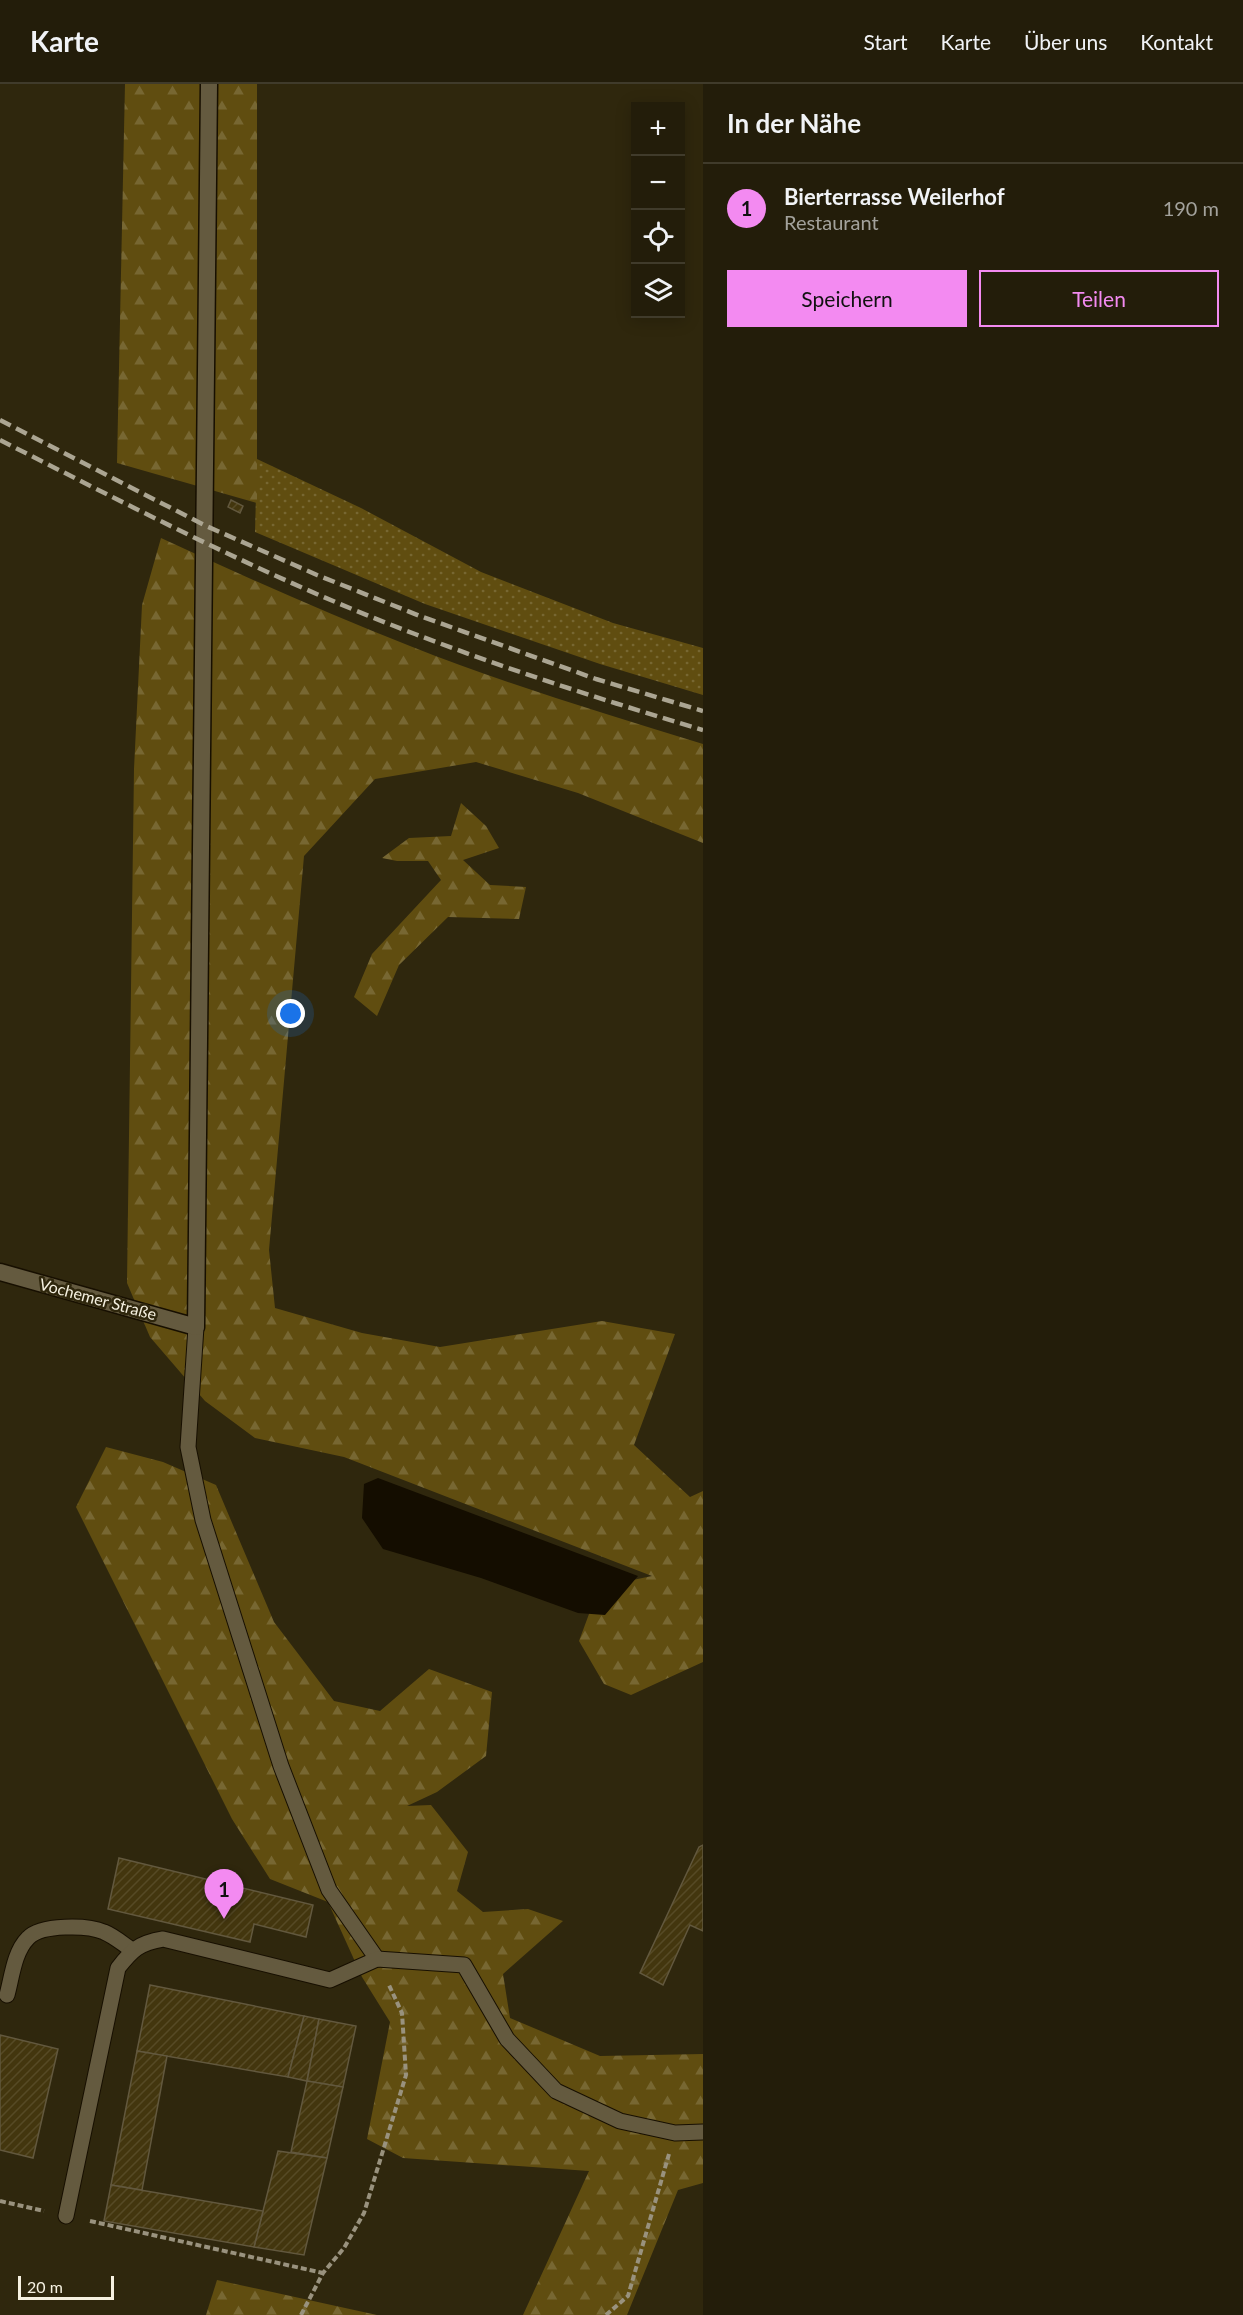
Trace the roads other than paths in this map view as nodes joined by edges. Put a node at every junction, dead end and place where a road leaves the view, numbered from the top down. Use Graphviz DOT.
graph roads {
  1 [pos="209,84"];
  2 [pos="0,1272"];
  3 [pos="196,1327"];
  4 [pos="132,1950"];
  5 [pos="377,1959"];
  6 [pos="7,1995"];
  7 [pos="703,2132"];
  8 [pos="66,2216"];
  1 -- 3 [label="street"];
  2 -- 3 [label="street, Vochemer Straße"];
  3 -- 5 [label="lane"];
  4 -- 5 [label="lane"];
  4 -- 6 [label="lane"];
  4 -- 8 [label="lane"];
  5 -- 7 [label="lane"];
}
